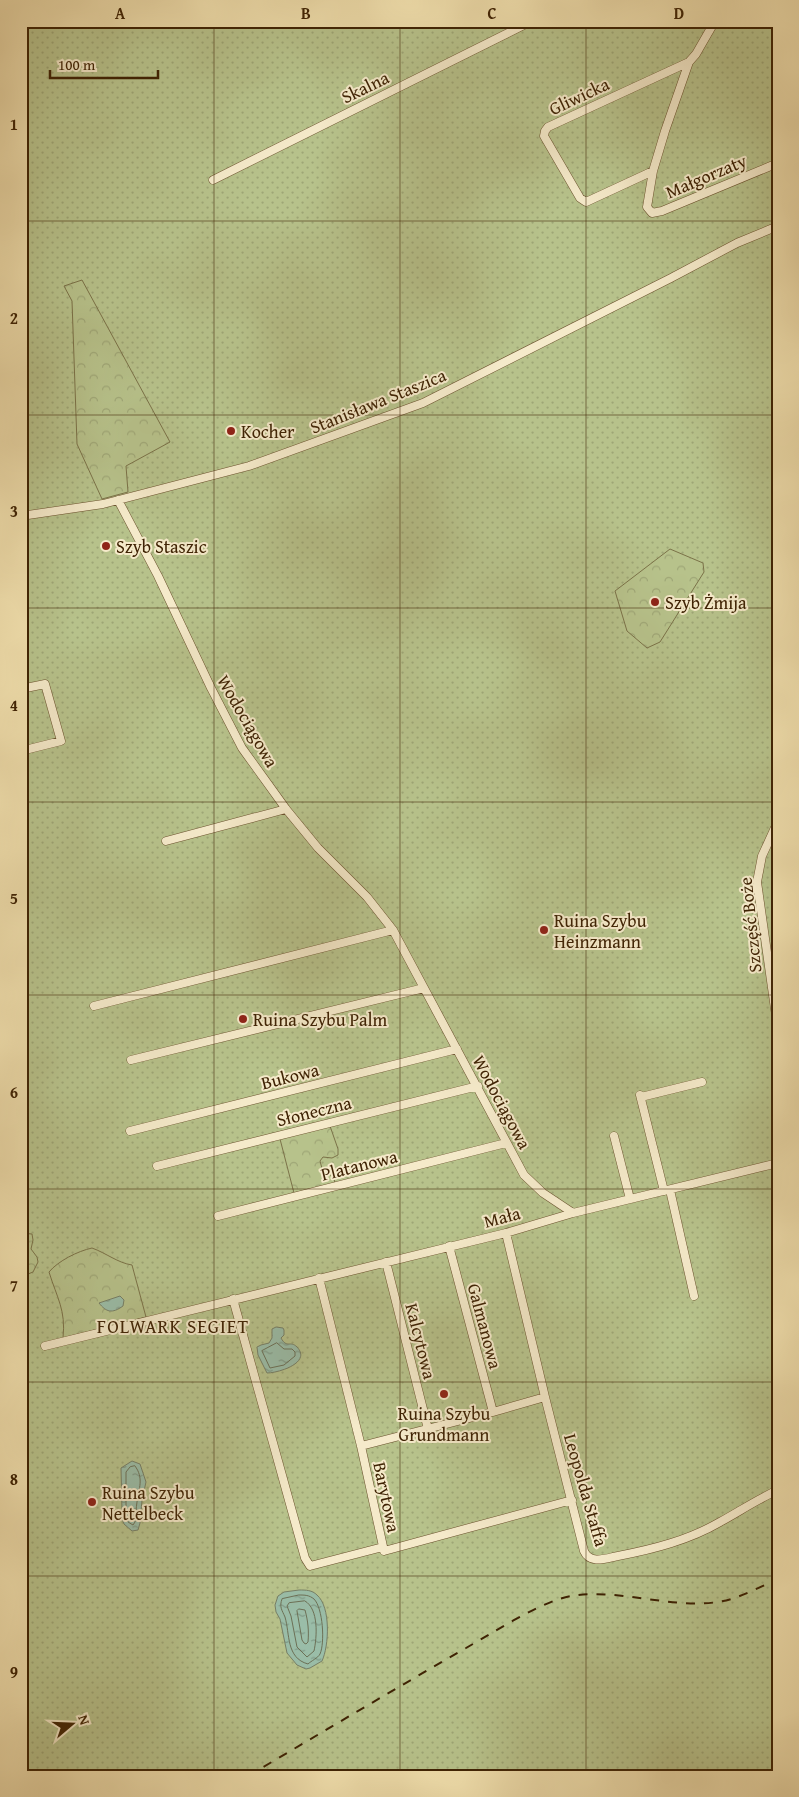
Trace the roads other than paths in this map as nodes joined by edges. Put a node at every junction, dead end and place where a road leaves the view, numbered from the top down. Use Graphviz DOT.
graph roads {
  1 [pos="532,21"];
  2 [pos="716,21"];
  3 [pos="689,62"];
  4 [pos="778,163"];
  5 [pos="653,171"];
  6 [pos="212,180"];
  7 [pos="646,207"];
  8 [pos="778,226"];
  9 [pos="118,500"];
  10 [pos="21,516"];
  11 [pos="21,689"];
  12 [pos="21,751"];
  13 [pos="286,809"];
  14 [pos="778,821"];
  15 [pos="166,841"];
  16 [pos="393,930"];
  17 [pos="424,988"];
  18 [pos="94,1006"];
  19 [pos="778,1030"];
  20 [pos="457,1049"];
  21 [pos="131,1060"];
  22 [pos="702,1082"];
  23 [pos="478,1086"];
  24 [pos="130,1132"];
  25 [pos="614,1136"];
  26 [pos="506,1143"];
  27 [pos="778,1163"];
  28 [pos="157,1166"];
  29 [pos="667,1190"];
  30 [pos="630,1199"];
  31 [pos="572,1213"];
  32 [pos="218,1216"];
  33 [pos="506,1233"];
  34 [pos="449,1246"];
  35 [pos="386,1262"];
  36 [pos="319,1278"];
  37 [pos="694,1296"];
  38 [pos="233,1299"];
  39 [pos="45,1346"];
  40 [pos="545,1397"];
  41 [pos="493,1412"];
  42 [pos="428,1429"];
  43 [pos="361,1446"];
  44 [pos="778,1490"];
  45 [pos="572,1500"];
  46 [pos="383,1547"];
  1 -- 6 [label="street, Skalna"];
  2 -- 3 [label="street, Gliwicka"];
  3 -- 5 [label="street, Gliwicka"];
  3 -- 5 [label="street, Gliwicka"];
  4 -- 7 [label="street, Małgorzaty"];
  5 -- 7 [label="street, Gliwicka"];
  8 -- 9 [label="street, Stanisława Staszica"];
  9 -- 10 [label="street, Stanisława Staszica"];
  9 -- 13 [label="street, Wodociągowa"];
  11 -- 12 [label="street"];
  13 -- 15 [label="street"];
  13 -- 16 [label="street, Wodociągowa"];
  14 -- 19 [label="street, Szczęść Boże"];
  16 -- 17 [label="street, Wodociągowa"];
  16 -- 18 [label="street"];
  17 -- 20 [label="street, Wodociągowa"];
  17 -- 21 [label="street"];
  20 -- 23 [label="street, Wodociągowa"];
  20 -- 24 [label="street, Bukowa"];
  22 -- 29 [label="street"];
  23 -- 26 [label="street, Wodociągowa"];
  23 -- 28 [label="street, Słoneczna"];
  25 -- 30 [label="street"];
  26 -- 31 [label="street, Wodociągowa"];
  26 -- 32 [label="street, Platanowa"];
  27 -- 29 [label="street, Mała"];
  29 -- 30 [label="street, Mała"];
  29 -- 37 [label="street"];
  30 -- 31 [label="street, Mała"];
  31 -- 33 [label="street, Mała"];
  33 -- 34 [label="street, Mała"];
  33 -- 40 [label="street, Leopolda Staffa"];
  34 -- 35 [label="street, Mała"];
  34 -- 41 [label="street, Galmanowa"];
  35 -- 36 [label="street, Mała"];
  35 -- 42 [label="street, Kalcytowa"];
  36 -- 38 [label="street, Mała"];
  36 -- 43 [label="street"];
  38 -- 39 [label="street, Mała"];
  38 -- 46 [label="street"];
  40 -- 41 [label="street, Barytowa"];
  40 -- 45 [label="street, Leopolda Staffa"];
  41 -- 42 [label="street, Barytowa"];
  42 -- 43 [label="street, Barytowa"];
  43 -- 46 [label="street, Barytowa"];
  44 -- 45 [label="street, Leopolda Staffa"];
  45 -- 46 [label="street, Barytowa"];
}
